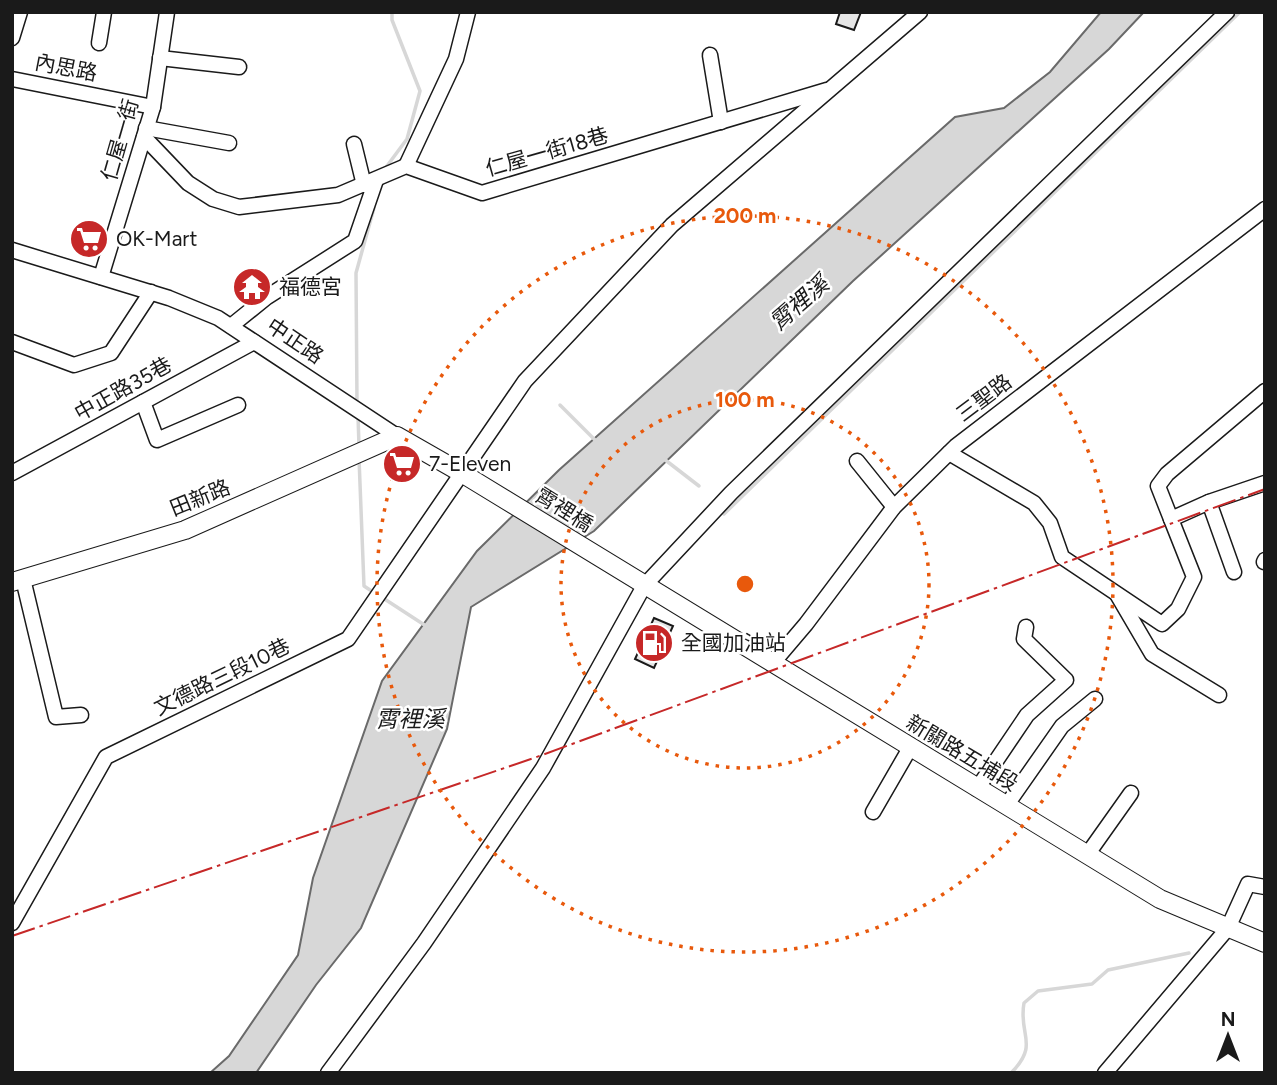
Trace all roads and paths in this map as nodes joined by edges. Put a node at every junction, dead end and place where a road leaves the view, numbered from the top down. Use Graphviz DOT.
graph roads {
  1 [pos="104,12"];
  2 [pos="167,12"];
  3 [pos="468,12"];
  4 [pos="920,12"];
  5 [pos="1227,12"];
  6 [pos="99,43"];
  7 [pos="710,55"];
  8 [pos="160,58"];
  9 [pos="239,67"];
  10 [pos="12,79"];
  11 [pos="832,89"];
  12 [pos="153,107"];
  13 [pos="721,122"];
  14 [pos="145,132"];
  15 [pos="229,143"];
  16 [pos="354,144"];
  17 [pos="406,166"];
  18 [pos="370,183"];
  19 [pos="1265,209"];
  20 [pos="12,250"];
  21 [pos="101,277"];
  22 [pos="151,292"];
  23 [pos="231,326"];
  24 [pos="12,342"];
  25 [pos="254,342"];
  26 [pos="1265,391"];
  27 [pos="143,402"];
  28 [pos="238,405"];
  29 [pos="397,436"];
  30 [pos="949,453"];
  31 [pos="857,461"];
  32 [pos="460,472"];
  33 [pos="12,473"];
  34 [pos="1265,483"];
  35 [pos="1209,502"];
  36 [pos="894,507"];
  37 [pos="1171,519"];
  38 [pos="1234,572"];
  39 [pos="18,580"];
  40 [pos="644,586"];
  41 [pos="1116,594"];
  42 [pos="1026,627"];
  43 [pos="772,664"];
  44 [pos="1219,695"];
  45 [pos="1095,699"];
  46 [pos="81,715"];
  47 [pos="910,748"];
  48 [pos="977,789"];
  49 [pos="1131,793"];
  50 [pos="1006,806"];
  51 [pos="873,812"];
  52 [pos="1087,855"];
  53 [pos="1265,887"];
  54 [pos="12,923"];
  55 [pos="1228,928"];
  56 [pos="1265,943"];
  57 [pos="328,1073"];
  58 [pos="1105,1073"];
  1 -- 6 [label="street"];
  2 -- 8 [label="street, 仁屋一街"];
  3 -- 17 [label="street"];
  4 -- 11 [label="street, 仁屋一街18巷"];
  5 -- 40 [label="street"];
  7 -- 13 [label="street"];
  8 -- 9 [label="street"];
  8 -- 12 [label="street, 仁屋一街"];
  10 -- 12 [label="street, 內思路"];
  11 -- 13 [label="street, 仁屋一街18巷"];
  11 -- 32 [label="street, 文德路三段10巷"];
  12 -- 14 [label="street, 仁屋一街"];
  13 -- 17 [label="street, 仁屋一街18巷"];
  14 -- 15 [label="street"];
  14 -- 18 [label="street"];
  14 -- 21 [label="street, 仁屋一街"];
  16 -- 18 [label="street"];
  17 -- 18 [label="street"];
  18 -- 23 [label="street"];
  19 -- 30 [label="street, 三聖路"];
  20 -- 21 [label="street, 中正路"];
  21 -- 22 [label="street, 中正路"];
  22 -- 23 [label="street, 中正路"];
  22 -- 24 [label="street"];
  23 -- 25 [label="street, 中正路"];
  25 -- 27 [label="street, 中正路35巷"];
  25 -- 29 [label="street, 中正路"];
  26 -- 37 [label="street"];
  27 -- 28 [label="street"];
  27 -- 33 [label="street, 中正路35巷"];
  29 -- 32 [label="main road, 中正路"];
  29 -- 39 [label="main road, 田新路"];
  30 -- 36 [label="street, 三聖路"];
  30 -- 41 [label="street"];
  31 -- 36 [label="street"];
  32 -- 40 [label="main road, 霄裡橋"];
  32 -- 54 [label="street, 文德路三段10巷"];
  34 -- 35 [label="street"];
  35 -- 37 [label="street"];
  35 -- 38 [label="street"];
  36 -- 43 [label="street, 三聖路"];
  37 -- 41 [label="street"];
  39 -- 46 [label="street"];
  40 -- 43 [label="main road, 新關路五埔段"];
  40 -- 57 [label="street"];
  41 -- 44 [label="street"];
  42 -- 48 [label="street"];
  43 -- 47 [label="main road, 新關路五埔段"];
  45 -- 50 [label="street"];
  47 -- 48 [label="main road, 新關路五埔段"];
  47 -- 51 [label="street"];
  48 -- 50 [label="main road, 新關路五埔段"];
  49 -- 52 [label="street"];
  50 -- 52 [label="main road, 新關路五埔段"];
  52 -- 55 [label="main road, 新關路五埔段"];
  53 -- 55 [label="street"];
  55 -- 56 [label="main road, 新關路五埔段"];
  55 -- 58 [label="street"];
}
